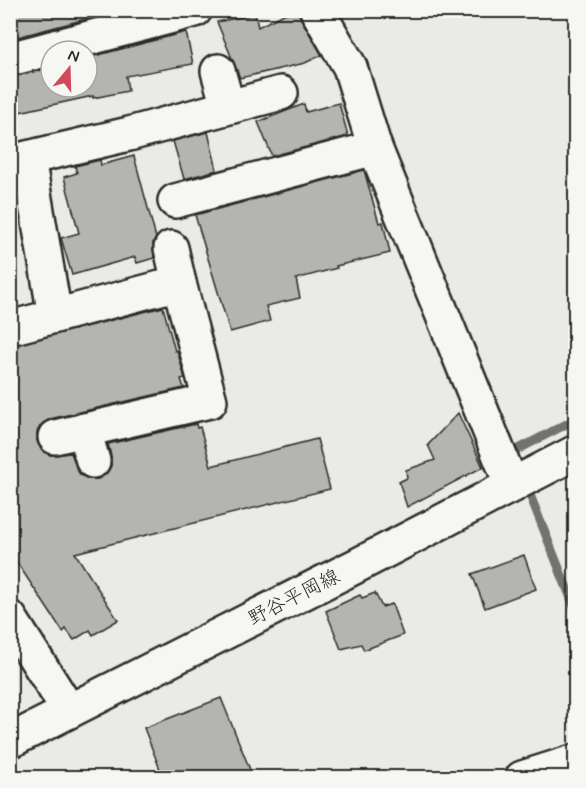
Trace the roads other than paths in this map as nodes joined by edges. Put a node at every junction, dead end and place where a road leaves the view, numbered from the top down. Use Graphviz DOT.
graph roads {
  1 [pos="195,10"];
  2 [pos="317,10"];
  3 [pos="10,59"];
  4 [pos="218,71"];
  5 [pos="281,93"];
  6 [pos="228,107"];
  7 [pos="375,148"];
  8 [pos="19,160"];
  9 [pos="175,201"];
  10 [pos="171,248"];
  11 [pos="179,283"];
  12 [pos="55,316"];
  13 [pos="10,328"];
  14 [pos="576,452"];
  15 [pos="93,462"];
  16 [pos="512,486"];
  17 [pos="10,618"];
  18 [pos="69,711"];
  19 [pos="10,741"];
  20 [pos="576,761"];
  21 [pos="522,777"];
  1 -- 3 [label="street"];
  2 -- 7 [label="street"];
  4 -- 6 [label="street"];
  5 -- 6 [label="street"];
  6 -- 8 [label="street"];
  7 -- 9 [label="street"];
  7 -- 16 [label="street"];
  8 -- 12 [label="street"];
  10 -- 11 [label="street"];
  11 -- 12 [label="street"];
  11 -- 15 [label="street"];
  12 -- 13 [label="street"];
  14 -- 16 [label="street, 野谷平岡線"];
  16 -- 18 [label="street, 野谷平岡線"];
  17 -- 18 [label="street"];
  18 -- 19 [label="street, 野谷平岡線"];
  20 -- 21 [label="street"];
}
